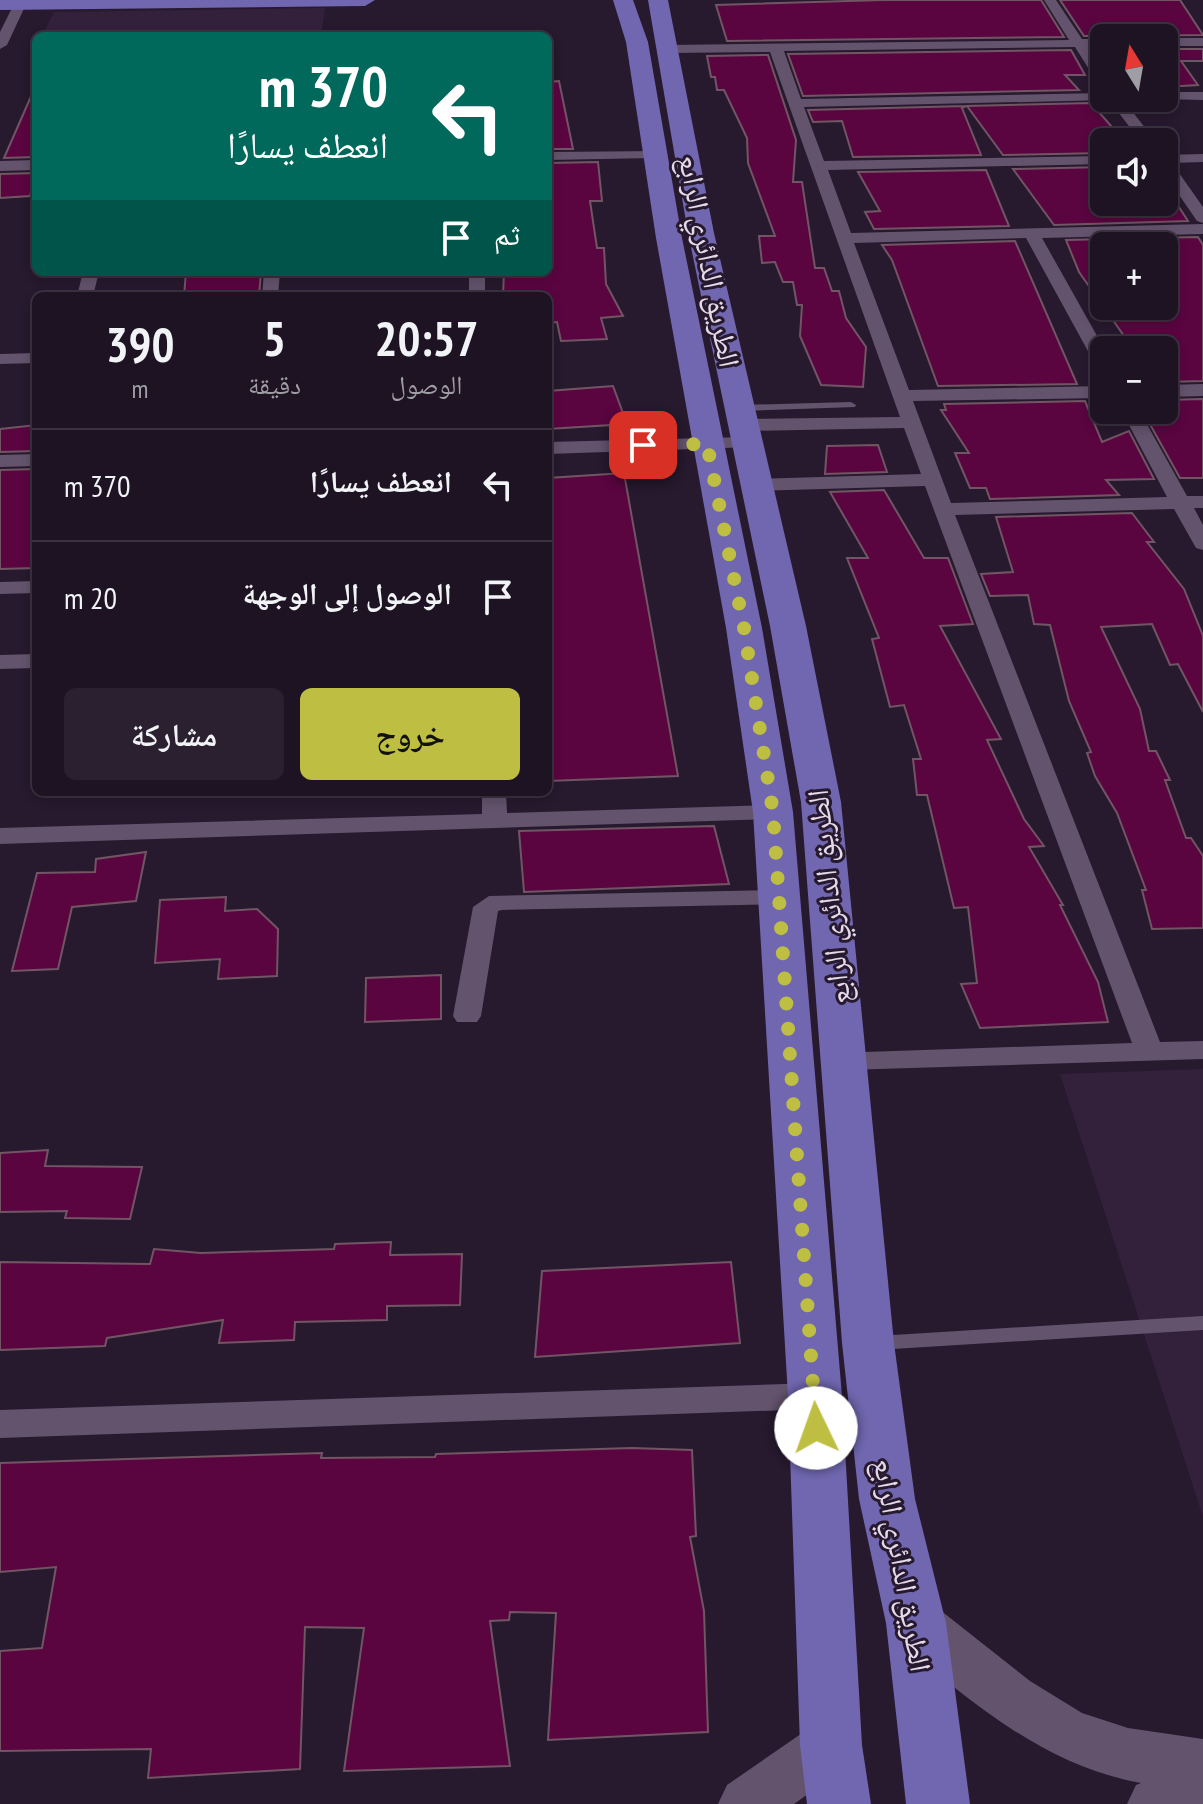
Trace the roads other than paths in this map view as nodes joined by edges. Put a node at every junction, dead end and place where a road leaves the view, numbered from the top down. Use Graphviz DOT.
graph roads {
  1 [pos="365,0"];
  2 [pos="1050,0"];
  3 [pos="626,2"];
  4 [pos="12,6"];
  5 [pos="1178,42"];
  6 [pos="1203,42"];
  7 [pos="1078,44"];
  8 [pos="1090,44"];
  9 [pos="0,45"];
  10 [pos="668,49"];
  11 [pos="776,49"];
  12 [pos="1090,62"];
  13 [pos="1178,96"];
  14 [pos="1203,96"];
  15 [pos="1090,97"];
  16 [pos="795,103"];
  17 [pos="1126,112"];
  18 [pos="1138,128"];
  19 [pos="654,154"];
  20 [pos="552,156"];
  21 [pos="1203,158"];
  22 [pos="1090,160"];
  23 [pos="1178,160"];
  24 [pos="32,165"];
  25 [pos="0,166"];
  26 [pos="818,166"];
  27 [pos="1178,181"];
  28 [pos="1203,218"];
  29 [pos="1203,229"];
  30 [pos="1031,233"];
  31 [pos="844,238"];
  32 [pos="1090,339"];
  33 [pos="32,358"];
  34 [pos="0,359"];
  35 [pos="1203,390"];
  36 [pos="1178,391"];
  37 [pos="1090,392"];
  38 [pos="902,396"];
  39 [pos="851,405"];
  40 [pos="911,422"];
  41 [pos="1138,424"];
  42 [pos="733,430"];
  43 [pos="552,448"];
  44 [pos="32,460"];
  45 [pos="0,461"];
  46 [pos="933,480"];
  47 [pos="755,485"];
  48 [pos="1181,502"];
  49 [pos="1203,502"];
  50 [pos="943,509"];
  51 [pos="1203,544"];
  52 [pos="32,587"];
  53 [pos="0,588"];
  54 [pos="32,661"];
  55 [pos="0,662"];
  56 [pos="494,796"];
  57 [pos="773,812"];
  58 [pos="495,821"];
  59 [pos="0,836"];
  60 [pos="777,898"];
  61 [pos="467,1016"];
  62 [pos="1203,1050"];
  63 [pos="1150,1052"];
  64 [pos="846,1060"];
  65 [pos="1203,1323"];
  66 [pos="868,1343"];
  67 [pos="815,1396"];
  68 [pos="0,1424"];
  69 [pos="916,1623"];
  70 [pos="831,1745"];
  71 [pos="1203,1765"];
  72 [pos="1203,1785"];
  73 [pos="747,1804"];
  74 [pos="839,1804"];
  75 [pos="938,1804"];
  76 [pos="1156,1804"];
  1 -- 4 [label="main road"];
  2 -- 7 [label="street"];
  3 -- 10 [label="main road, الطريق الدائري الرابع"];
  3 -- 19 [label="main road, الطريق الدائري الرابع"];
  4 -- 9 [label="street"];
  5 -- 6 [label="street"];
  7 -- 8 [label="street"];
  7 -- 11 [label="street"];
  7 -- 12 [label="street"];
  10 -- 11 [label="street"];
  10 -- 42 [label="main road, الطريق الدائري الرابع"];
  11 -- 16 [label="street"];
  13 -- 14 [label="street"];
  15 -- 16 [label="street"];
  16 -- 26 [label="street"];
  17 -- 18 [label="street"];
  19 -- 20 [label="street"];
  19 -- 42 [label="main road, الطريق الدائري الرابع"];
  21 -- 23 [label="street"];
  22 -- 26 [label="street"];
  24 -- 25 [label="street"];
  26 -- 31 [label="street"];
  27 -- 28 [label="street"];
  29 -- 30 [label="street"];
  30 -- 31 [label="street"];
  30 -- 32 [label="street"];
  31 -- 38 [label="street"];
  33 -- 34 [label="street"];
  35 -- 36 [label="street"];
  37 -- 38 [label="street"];
  38 -- 40 [label="street"];
  39 -- 42 [label="lane"];
  40 -- 42 [label="street"];
  40 -- 46 [label="street"];
  41 -- 48 [label="street"];
  42 -- 43 [label="street"];
  42 -- 47 [label="main road, الطريق الدائري الرابع"];
  42 -- 57 [label="main road, الطريق الدائري الرابع"];
  44 -- 45 [label="street"];
  46 -- 47 [label="street"];
  46 -- 50 [label="street"];
  47 -- 64 [label="main road, الطريق الدائري الرابع"];
  48 -- 49 [label="street"];
  48 -- 50 [label="street"];
  48 -- 51 [label="street"];
  50 -- 63 [label="street"];
  52 -- 53 [label="street"];
  54 -- 55 [label="street"];
  56 -- 58 [label="street"];
  57 -- 58 [label="street"];
  57 -- 60 [label="main road, الطريق الدائري الرابع"];
  58 -- 59 [label="street"];
  60 -- 61 [label="street"];
  60 -- 67 [label="main road, الطريق الدائري الرابع"];
  62 -- 63 [label="street"];
  63 -- 64 [label="street"];
  64 -- 66 [label="main road, الطريق الدائري الرابع"];
  65 -- 66 [label="lane"];
  66 -- 69 [label="main road, الطريق الدائري الرابع"];
  67 -- 68 [label="street"];
  67 -- 70 [label="main road, الطريق الدائري الرابع"];
  69 -- 71 [label="main road"];
  69 -- 75 [label="main road, الطريق الدائري الرابع"];
  70 -- 73 [label="main road"];
  70 -- 74 [label="main road, الطريق الدائري الرابع"];
  72 -- 76 [label="main road"];
}
